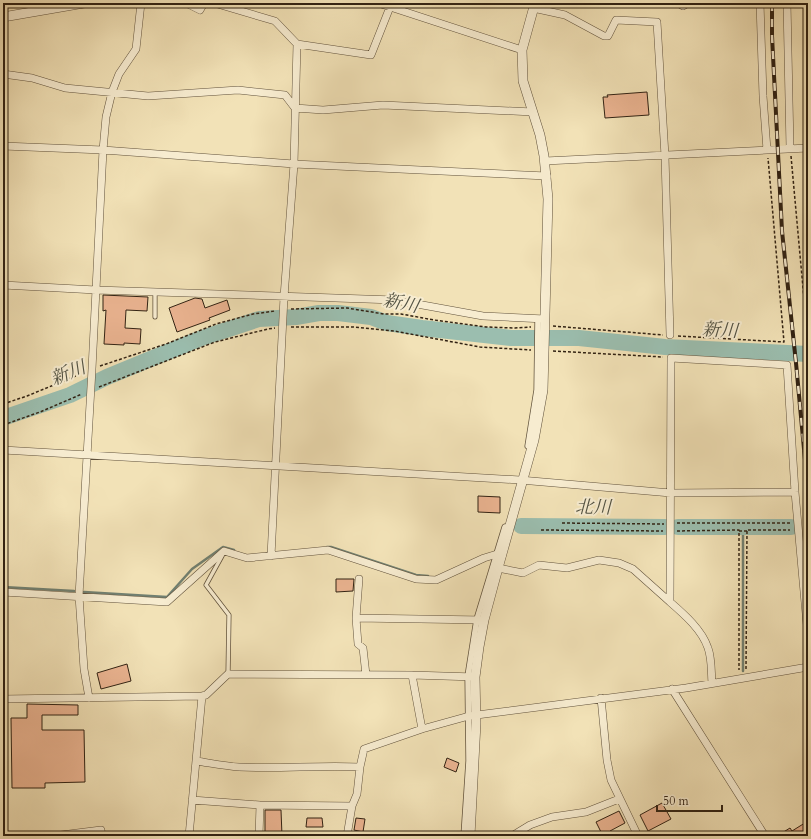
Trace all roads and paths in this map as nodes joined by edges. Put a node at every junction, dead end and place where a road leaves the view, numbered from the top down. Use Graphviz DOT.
graph roads {
  1 [pos="84,3"];
  2 [pos="141,3"];
  3 [pos="186,3"];
  4 [pos="204,3"];
  5 [pos="214,3"];
  6 [pos="378,3"];
  7 [pos="678,3"];
  8 [pos="688,3"];
  9 [pos="760,3"];
  10 [pos="787,3"];
  11 [pos="534,5"];
  12 [pos="399,6"];
  13 [pos="390,7"];
  14 [pos="3,17"];
  15 [pos="297,44"];
  16 [pos="522,50"];
  17 [pos="3,74"];
  18 [pos="112,92"];
  19 [pos="295,108"];
  20 [pos="533,112"];
  21 [pos="3,146"];
  22 [pos="790,148"];
  23 [pos="808,148"];
  24 [pos="103,150"];
  25 [pos="767,150"];
  26 [pos="665,156"];
  27 [pos="545,161"];
  28 [pos="294,164"];
  29 [pos="547,176"];
  30 [pos="3,284"];
  31 [pos="96,290"];
  32 [pos="156,292"];
  33 [pos="284,297"];
  34 [pos="284,310"];
  35 [pos="155,317"];
  36 [pos="542,323"];
  37 [pos="283,327"];
  38 [pos="670,335"];
  39 [pos="808,343"];
  40 [pos="541,351"];
  41 [pos="671,358"];
  42 [pos="92,369"];
  43 [pos="91,390"];
  44 [pos="3,404"];
  45 [pos="3,425"];
  46 [pos="3,450"];
  47 [pos="87,455"];
  48 [pos="276,465"];
  49 [pos="522,480"];
  50 [pos="795,492"];
  51 [pos="671,493"];
  52 [pos="562,522"];
  53 [pos="671,527"];
  54 [pos="798,527"];
  55 [pos="541,530"];
  56 [pos="739,531"];
  57 [pos="747,531"];
  58 [pos="224,551"];
  59 [pos="499,555"];
  60 [pos="271,556"];
  61 [pos="498,568"];
  62 [pos="359,579"];
  63 [pos="3,592"];
  64 [pos="79,596"];
  65 [pos="670,602"];
  66 [pos="356,618"];
  67 [pos="481,620"];
  68 [pos="808,636"];
  69 [pos="808,667"];
  70 [pos="746,671"];
  71 [pos="739,672"];
  72 [pos="228,674"];
  73 [pos="366,675"];
  74 [pos="412,675"];
  75 [pos="472,677"];
  76 [pos="712,683"];
  77 [pos="672,689"];
  78 [pos="202,696"];
  79 [pos="89,698"];
  80 [pos="601,698"];
  81 [pos="3,699"];
  82 [pos="472,716"];
  83 [pos="422,729"];
  84 [pos="196,761"];
  85 [pos="360,767"];
  86 [pos="619,798"];
  87 [pos="192,800"];
  88 [pos="260,806"];
  89 [pos="352,806"];
  90 [pos="348,835"];
  91 [pos="53,836"];
  92 [pos="102,836"];
  93 [pos="189,836"];
  94 [pos="259,836"];
  95 [pos="360,836"];
  96 [pos="464,836"];
  97 [pos="470,836"];
  98 [pos="512,836"];
  99 [pos="638,836"];
  100 [pos="765,836"];
  1 -- 14 [label="street"];
  2 -- 18 [label="street"];
  3 -- 4 [label="street"];
  5 -- 15 [label="street"];
  6 -- 13 [label="street"];
  7 -- 8 [label="street"];
  9 -- 25 [label="street"];
  10 -- 22 [label="street"];
  11 -- 16 [label="street"];
  11 -- 26 [label="street"];
  12 -- 13 [label="street"];
  12 -- 16 [label="street"];
  13 -- 15 [label="street"];
  15 -- 19 [label="street"];
  16 -- 20 [label="street"];
  17 -- 18 [label="street"];
  18 -- 19 [label="street"];
  18 -- 24 [label="street"];
  19 -- 20 [label="street"];
  19 -- 28 [label="street"];
  20 -- 27 [label="street"];
  21 -- 24 [label="street"];
  22 -- 23 [label="street"];
  22 -- 25 [label="street"];
  22 -- 39 [label="path"];
  24 -- 28 [label="street"];
  24 -- 31 [label="street"];
  25 -- 26 [label="street"];
  25 -- 38 [label="path"];
  26 -- 27 [label="street"];
  26 -- 38 [label="street"];
  27 -- 29 [label="street"];
  28 -- 29 [label="street"];
  28 -- 33 [label="street"];
  29 -- 36 [label="street"];
  30 -- 31 [label="street"];
  31 -- 32 [label="street"];
  31 -- 42 [label="street"];
  32 -- 33 [label="street"];
  32 -- 35 [label="lane"];
  33 -- 34 [label="street"];
  33 -- 36 [label="street"];
  34 -- 36 [label="path"];
  34 -- 37 [label="street"];
  34 -- 42 [label="path"];
  36 -- 38 [label="path"];
  36 -- 40 [label="street"];
  37 -- 40 [label="path"];
  37 -- 43 [label="path"];
  37 -- 48 [label="street"];
  40 -- 41 [label="path"];
  40 -- 49 [label="street"];
  41 -- 50 [label="street"];
  41 -- 51 [label="street"];
  42 -- 43 [label="street"];
  42 -- 44 [label="path"];
  43 -- 45 [label="path"];
  43 -- 47 [label="street"];
  46 -- 47 [label="street"];
  47 -- 48 [label="street"];
  47 -- 64 [label="street"];
  48 -- 49 [label="street"];
  48 -- 60 [label="street"];
  49 -- 51 [label="street"];
  49 -- 59 [label="street"];
  50 -- 51 [label="street"];
  50 -- 54 [label="street"];
  51 -- 53 [label="street"];
  52 -- 53 [label="path"];
  53 -- 54 [label="path"];
  53 -- 55 [label="path"];
  53 -- 56 [label="path"];
  53 -- 65 [label="street"];
  54 -- 57 [label="path"];
  54 -- 68 [label="street"];
  56 -- 57 [label="path"];
  56 -- 71 [label="path"];
  57 -- 70 [label="path"];
  58 -- 60 [label="street"];
  58 -- 64 [label="street"];
  58 -- 72 [label="lane"];
  59 -- 60 [label="street"];
  59 -- 61 [label="street"];
  59 -- 67 [label="street"];
  61 -- 65 [label="street"];
  61 -- 67 [label="street"];
  62 -- 66 [label="street"];
  63 -- 64 [label="street"];
  64 -- 79 [label="street"];
  65 -- 76 [label="street"];
  66 -- 67 [label="street"];
  66 -- 73 [label="street"];
  67 -- 75 [label="street"];
  69 -- 76 [label="street"];
  72 -- 73 [label="street"];
  72 -- 78 [label="street"];
  73 -- 74 [label="street"];
  74 -- 75 [label="street"];
  74 -- 83 [label="street"];
  75 -- 82 [label="street"];
  76 -- 77 [label="street"];
  77 -- 80 [label="street"];
  77 -- 100 [label="street"];
  78 -- 79 [label="street"];
  78 -- 84 [label="street"];
  79 -- 81 [label="street"];
  80 -- 82 [label="street"];
  80 -- 86 [label="street"];
  82 -- 83 [label="street"];
  82 -- 96 [label="street"];
  82 -- 97 [label="street"];
  83 -- 85 [label="street"];
  84 -- 85 [label="street"];
  84 -- 87 [label="street"];
  85 -- 89 [label="street"];
  86 -- 98 [label="street"];
  86 -- 99 [label="street"];
  87 -- 88 [label="street"];
  87 -- 93 [label="street"];
  88 -- 89 [label="street"];
  88 -- 94 [label="street"];
  89 -- 90 [label="street"];
  90 -- 95 [label="street"];
  91 -- 92 [label="street"];
}
